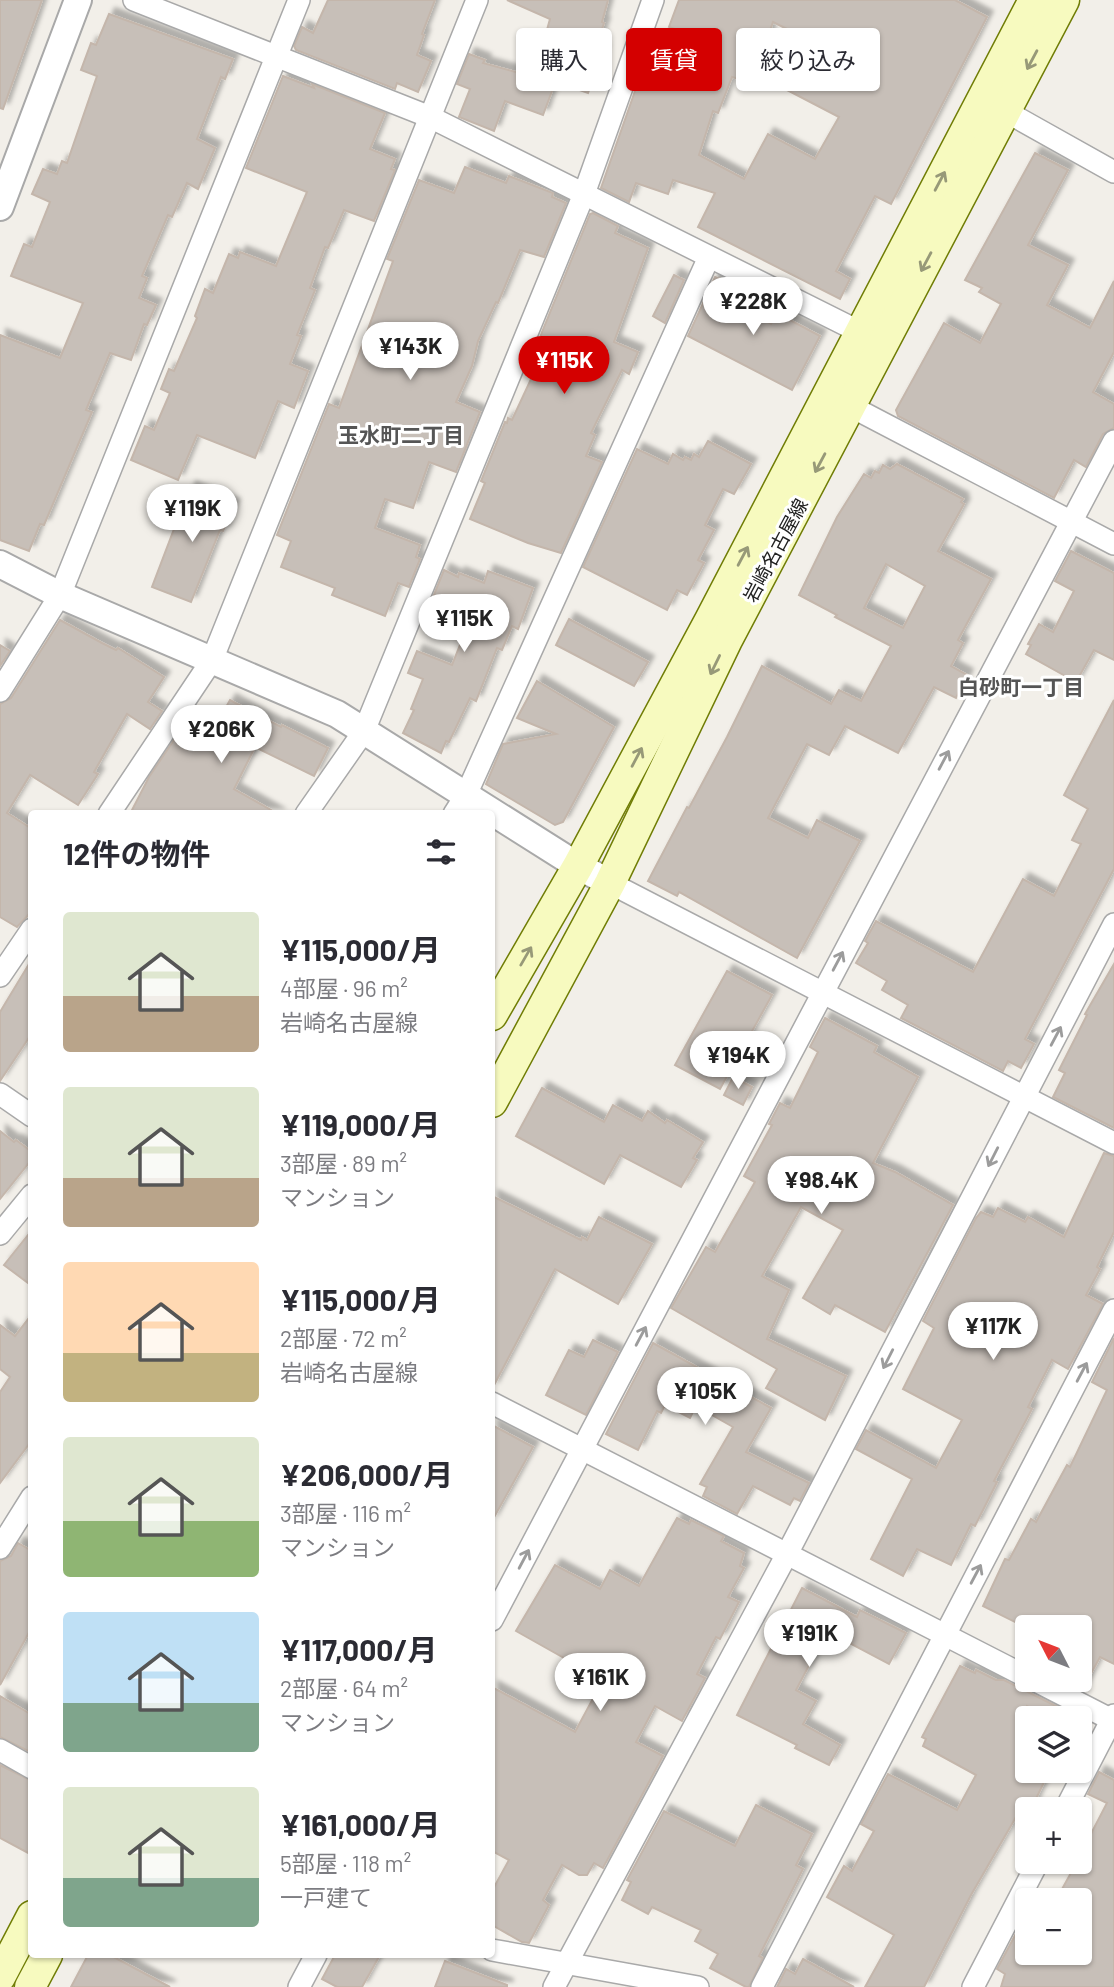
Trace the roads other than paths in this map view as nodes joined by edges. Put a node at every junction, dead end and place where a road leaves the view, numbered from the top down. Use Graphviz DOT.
graph roads {
  1 [pos="78,0"];
  2 [pos="134,0"];
  3 [pos="299,0"];
  4 [pos="477,0"];
  5 [pos="653,0"];
  6 [pos="1034,0"];
  7 [pos="1064,0"];
  8 [pos="277,57"];
  9 [pos="1005,111"];
  10 [pos="430,117"];
  11 [pos="1114,172"];
  12 [pos="584,194"];
  13 [pos="0,207"];
  14 [pos="709,257"];
  15 [pos="860,332"];
  16 [pos="850,406"];
  17 [pos="1114,441"];
  18 [pos="1071,521"];
  19 [pos="1114,544"];
  20 [pos="0,564"];
  21 [pos="60,595"];
  22 [pos="212,660"];
  23 [pos="0,691"];
  24 [pos="365,731"];
  25 [pos="460,805"];
  26 [pos="112,810"];
  27 [pos="309,810"];
  28 [pos="495,823"];
  29 [pos="578,866"];
  30 [pos="610,883"];
  31 [pos="1114,924"];
  32 [pos="28,935"];
  33 [pos="0,976"];
  34 [pos="822,992"];
  35 [pos="495,1010"];
  36 [pos="0,1094"];
  37 [pos="495,1096"];
  38 [pos="1024,1097"];
  39 [pos="28,1113"];
  40 [pos="1114,1143"];
  41 [pos="28,1200"];
  42 [pos="0,1234"];
  43 [pos="1114,1310"];
  44 [pos="495,1405"];
  45 [pos="582,1449"];
  46 [pos="28,1503"];
  47 [pos="0,1548"];
  48 [pos="787,1554"];
  49 [pos="495,1614"];
  50 [pos="945,1634"];
  51 [pos="1015,1670"];
  52 [pos="1058,1692"];
  53 [pos="1113,1719"];
  54 [pos="0,1749"];
  55 [pos="28,1766"];
  56 [pos="1072,1797"];
  57 [pos="1032,1874"];
  58 [pos="28,1924"];
  59 [pos="495,1951"];
  60 [pos="45,1958"];
  61 [pos="314,1958"];
  62 [pos="566,1964"];
  63 [pos="0,1977"];
  64 [pos="675,1985"];
  65 [pos="30,1987"];
  66 [pos="299,1987"];
  67 [pos="554,1987"];
  68 [pos="698,1987"];
  69 [pos="762,1987"];
  70 [pos="973,1987"];
  1 -- 13 [label="street"];
  2 -- 8 [label="street"];
  3 -- 8 [label="street"];
  4 -- 10 [label="street"];
  5 -- 12 [label="street"];
  15 -- 6 [label="main road, 岩崎名古屋線, one-way"];
  7 -- 9 [label="main road, 岩崎名古屋線, one-way"];
  8 -- 10 [label="street"];
  8 -- 21 [label="street"];
  9 -- 11 [label="street"];
  9 -- 16 [label="main road, 岩崎名古屋線, one-way"];
  10 -- 12 [label="street"];
  10 -- 22 [label="street"];
  12 -- 14 [label="street"];
  12 -- 24 [label="street"];
  14 -- 15 [label="street"];
  14 -- 25 [label="street"];
  29 -- 15 [label="main road, 岩崎名古屋線, one-way"];
  16 -- 18 [label="street"];
  16 -- 30 [label="main road, 岩崎名古屋線, one-way"];
  17 -- 18 [label="street"];
  18 -- 19 [label="street"];
  34 -- 18 [label="street, one-way"];
  20 -- 21 [label="street"];
  21 -- 22 [label="street"];
  21 -- 23 [label="street"];
  22 -- 24 [label="street"];
  22 -- 26 [label="street"];
  24 -- 25 [label="street"];
  24 -- 27 [label="street"];
  28 -- 29 [label="street"];
  29 -- 30 [label="street"];
  35 -- 29 [label="main road, 岩崎名古屋線, one-way"];
  30 -- 34 [label="street"];
  30 -- 37 [label="main road, 岩崎名古屋線"];
  38 -- 31 [label="street, one-way"];
  32 -- 33 [label="street"];
  34 -- 38 [label="street"];
  45 -- 34 [label="street, one-way"];
  36 -- 39 [label="street"];
  38 -- 40 [label="street"];
  38 -- 48 [label="street, one-way"];
  41 -- 42 [label="street"];
  50 -- 43 [label="street, one-way"];
  44 -- 45 [label="street"];
  45 -- 48 [label="street"];
  49 -- 45 [label="street, one-way"];
  46 -- 47 [label="street"];
  48 -- 50 [label="street"];
  48 -- 62 [label="street"];
  50 -- 51 [label="street"];
  50 -- 69 [label="street"];
  52 -- 53 [label="street"];
  53 -- 56 [label="street"];
  54 -- 55 [label="street"];
  57 -- 70 [label="street"];
  58 -- 63 [label="main road"];
  59 -- 62 [label="street"];
  60 -- 65 [label="main road"];
  61 -- 66 [label="street"];
  62 -- 64 [label="street"];
  62 -- 67 [label="street"];
  64 -- 68 [label="street"];
}
